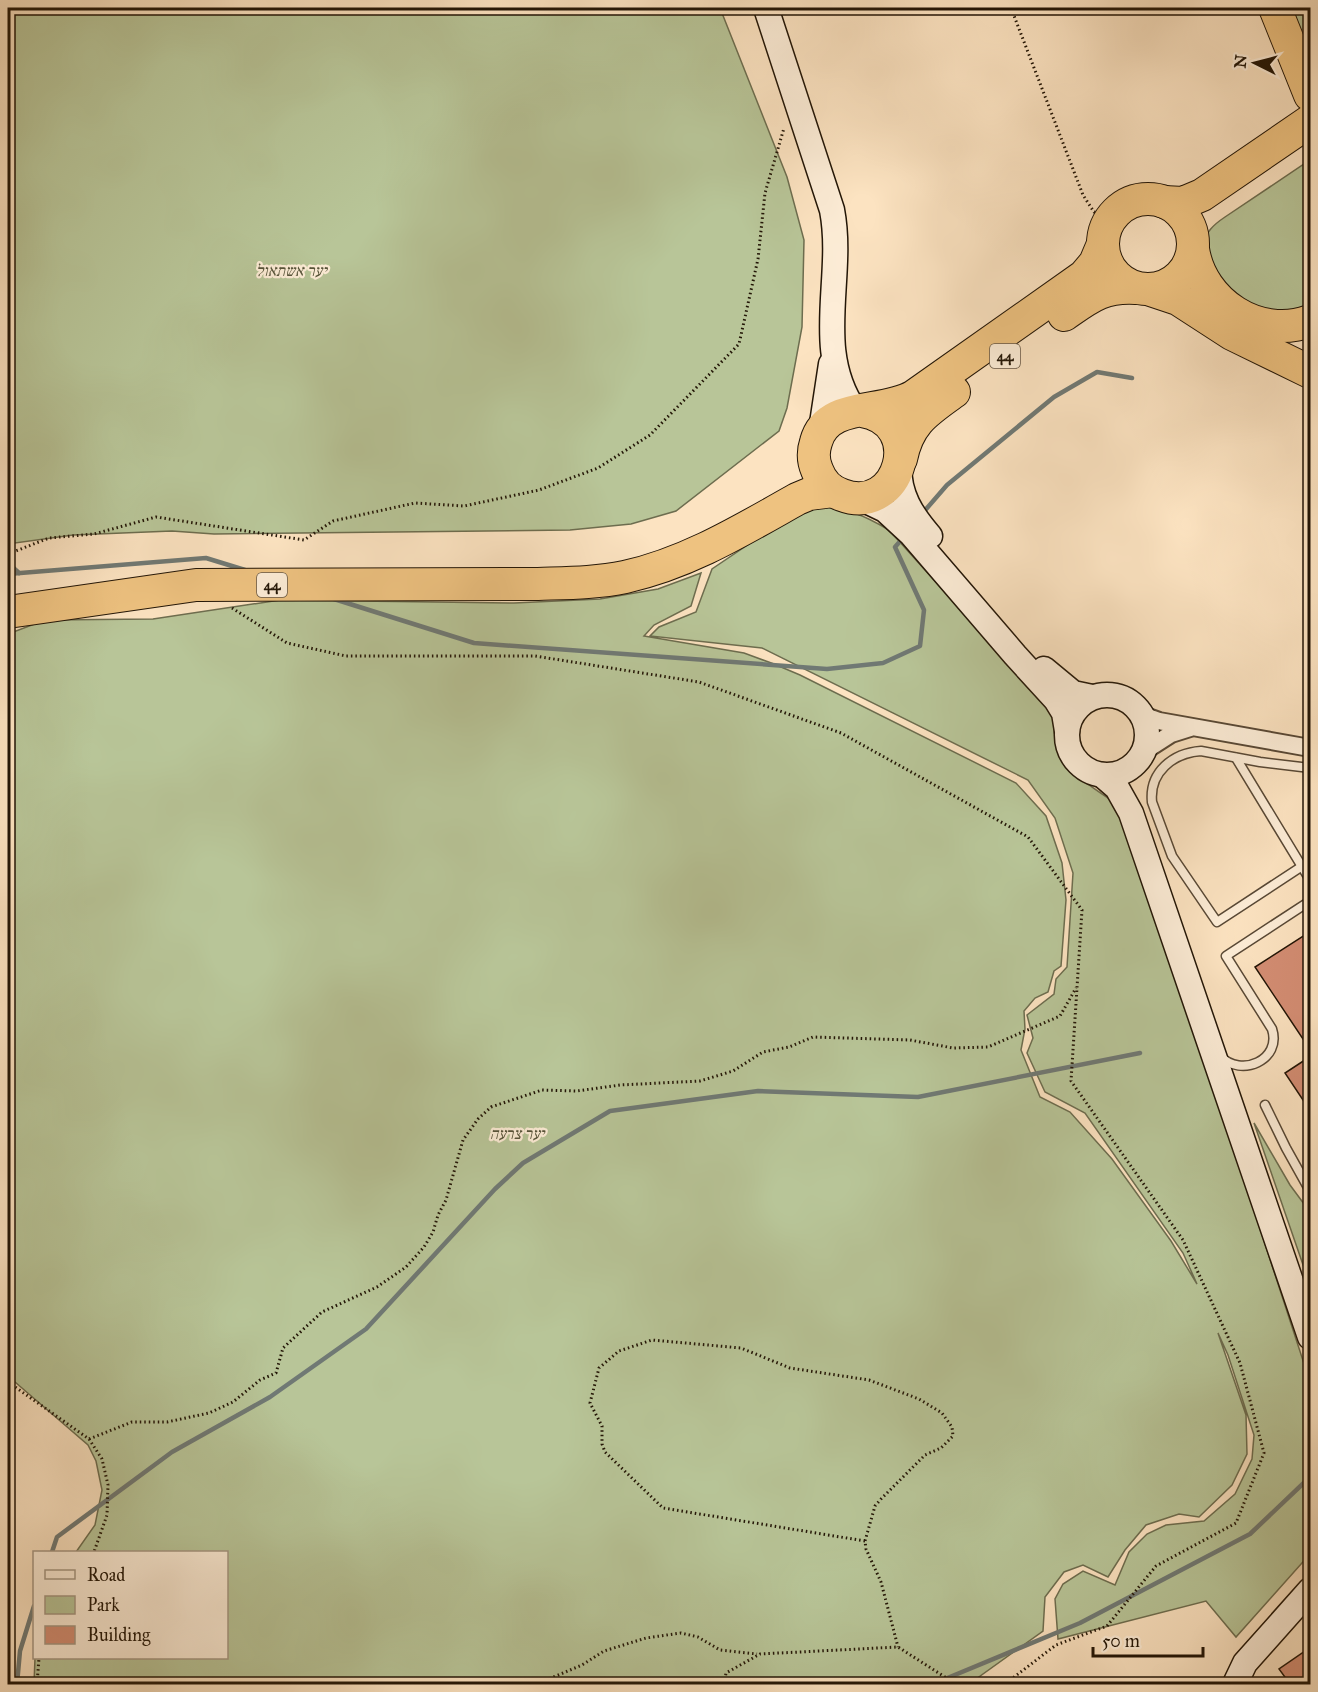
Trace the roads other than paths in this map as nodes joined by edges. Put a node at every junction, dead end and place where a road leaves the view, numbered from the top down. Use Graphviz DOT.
graph roads {
  1 [pos="766,8"];
  2 [pos="1275,8"];
  3 [pos="1309,121"];
  4 [pos="1164,202"];
  5 [pos="1105,235"];
  6 [pos="1193,245"];
  7 [pos="1143,289"];
  8 [pos="1311,321"];
  9 [pos="831,347"];
  10 [pos="1311,372"];
  11 [pos="858,411"];
  12 [pos="818,440"];
  13 [pos="900,462"];
  14 [pos="847,494"];
  15 [pos="911,524"];
  16 [pos="538,584"];
  17 [pos="8,612"];
  18 [pos="1092,698"];
  19 [pos="1138,710"];
  20 [pos="1195,727"];
  21 [pos="1067,731"];
  22 [pos="1311,748"];
  23 [pos="1140,757"];
  24 [pos="1236,758"];
  25 [pos="1311,768"];
  26 [pos="1102,775"];
  27 [pos="1131,813"];
  28 [pos="1311,861"];
  29 [pos="1302,867"];
  30 [pos="1311,880"];
  31 [pos="1311,901"];
  32 [pos="1209,1039"];
  33 [pos="1265,1105"];
  34 [pos="1311,1191"];
  35 [pos="1311,1337"];
  36 [pos="1311,1590"];
  37 [pos="1235,1684"];
  1 -- 9 [label="street"];
  2 -- 3 [label="highway"];
  3 -- 4 [label="highway, 44"];
  3 -- 6 [label="highway, 44"];
  4 -- 5 [label="highway, 44"];
  4 -- 6 [label="highway"];
  5 -- 7 [label="highway"];
  5 -- 11 [label="highway, 44"];
  6 -- 7 [label="highway, 44"];
  6 -- 8 [label="highway"];
  7 -- 10 [label="highway"];
  7 -- 13 [label="highway, 44"];
  9 -- 11 [label="street"];
  9 -- 12 [label="street"];
  11 -- 12 [label="highway, 44"];
  11 -- 13 [label="highway"];
  12 -- 14 [label="highway"];
  12 -- 16 [label="highway, 44"];
  13 -- 14 [label="highway, 44"];
  13 -- 15 [label="street"];
  14 -- 15 [label="street"];
  14 -- 16 [label="highway, 44"];
  15 -- 18 [label="street"];
  15 -- 21 [label="street"];
  16 -- 17 [label="highway, 44"];
  18 -- 19 [label="street"];
  18 -- 21 [label="street"];
  19 -- 20 [label="street"];
  19 -- 23 [label="street"];
  20 -- 22 [label="street"];
  20 -- 23 [label="street"];
  21 -- 26 [label="street"];
  23 -- 26 [label="street"];
  23 -- 27 [label="street"];
  24 -- 25 [label="lane"];
  24 -- 29 [label="lane"];
  24 -- 29 [label="lane"];
  26 -- 27 [label="street"];
  27 -- 32 [label="street"];
  28 -- 29 [label="lane"];
  29 -- 30 [label="lane"];
  31 -- 32 [label="lane"];
  32 -- 35 [label="street"];
  33 -- 34 [label="lane"];
  36 -- 37 [label="street"];
}
